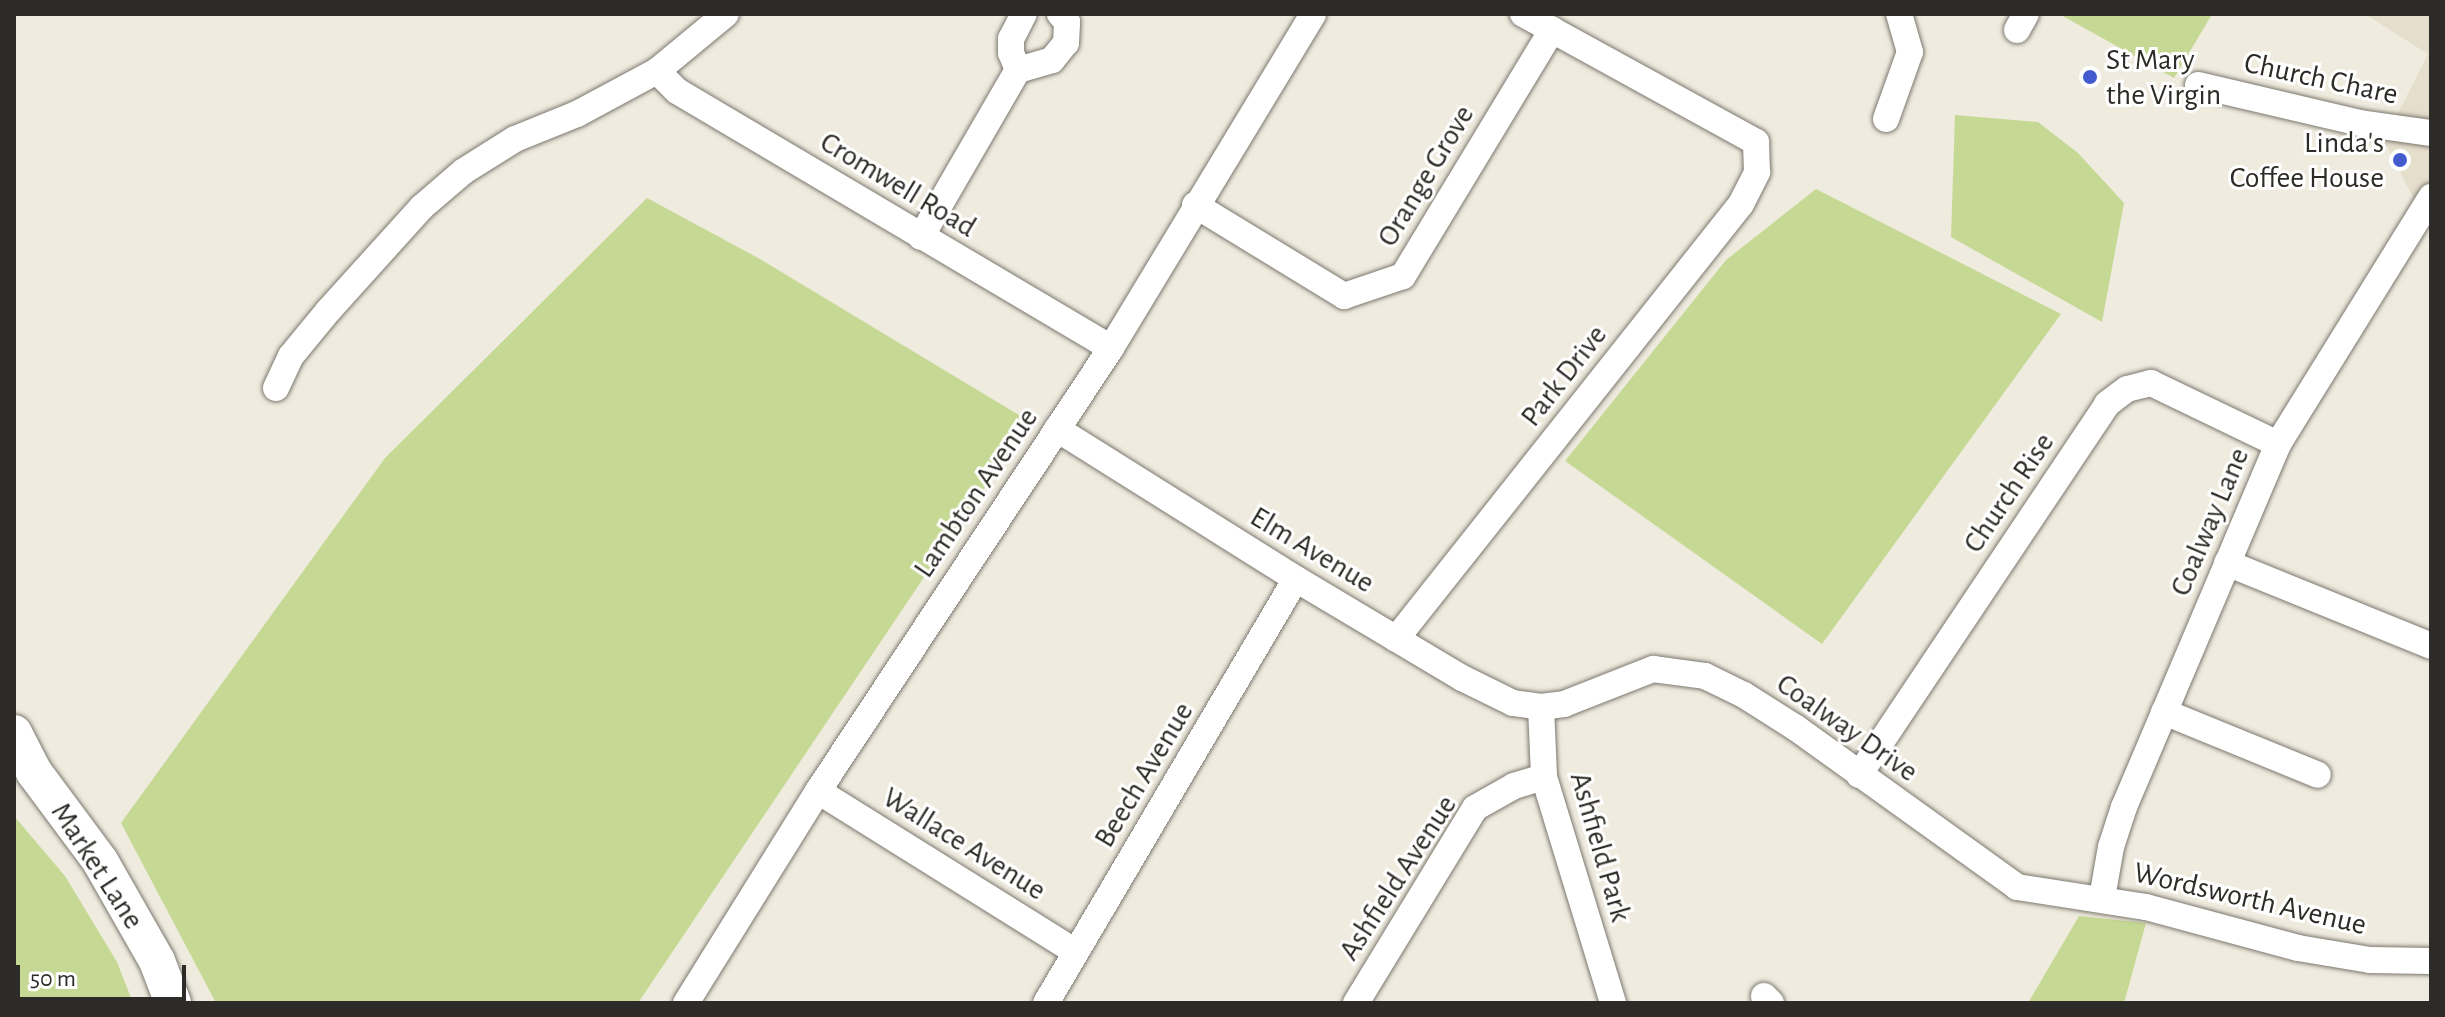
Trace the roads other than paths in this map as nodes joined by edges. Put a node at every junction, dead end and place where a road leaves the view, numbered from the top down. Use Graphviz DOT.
graph roads {
  1 [pos="726,14"];
  2 [pos="1024,14"];
  3 [pos="1060,14"];
  4 [pos="1313,14"];
  5 [pos="1523,14"];
  6 [pos="1899,14"];
  7 [pos="1552,30"];
  8 [pos="1018,70"];
  9 [pos="657,71"];
  10 [pos="2198,85"];
  11 [pos="1886,119"];
  12 [pos="2431,133"];
  13 [pos="2431,197"];
  14 [pos="1195,205"];
  15 [pos="921,237"];
  16 [pos="1111,348"];
  17 [pos="276,388"];
  18 [pos="1057,429"];
  19 [pos="2278,444"];
  20 [pos="2227,563"];
  21 [pos="1296,579"];
  22 [pos="1396,639"];
  23 [pos="2431,646"];
  24 [pos="1541,707"];
  25 [pos="2164,712"];
  26 [pos="14,733"];
  27 [pos="1859,775"];
  28 [pos="2318,775"];
  29 [pos="1544,777"];
  30 [pos="818,791"];
  31 [pos="2102,898"];
  32 [pos="1076,952"];
  33 [pos="2431,961"];
  34 [pos="173,1003"];
  35 [pos="686,1003"];
  36 [pos="1046,1003"];
  37 [pos="1356,1003"];
  38 [pos="1613,1003"];
  1 -- 9 [label="street"];
  2 -- 8 [label="street"];
  3 -- 8 [label="street"];
  4 -- 14 [label="street, Lambton Avenue"];
  5 -- 7 [label="street"];
  6 -- 11 [label="street"];
  7 -- 14 [label="street, Orange Grove"];
  7 -- 22 [label="street, Park Drive"];
  8 -- 15 [label="street"];
  9 -- 15 [label="street, Cromwell Road"];
  9 -- 17 [label="street"];
  10 -- 12 [label="street, Church Chare"];
  13 -- 19 [label="street, Coalway Lane"];
  14 -- 16 [label="street, Lambton Avenue"];
  15 -- 16 [label="street, Cromwell Road"];
  16 -- 18 [label="street, Lambton Avenue"];
  18 -- 21 [label="street, Elm Avenue"];
  18 -- 30 [label="street, Lambton Avenue"];
  19 -- 20 [label="street, Coalway Lane"];
  19 -- 27 [label="street, Church Rise"];
  20 -- 23 [label="street"];
  20 -- 25 [label="street, Coalway Lane"];
  21 -- 22 [label="street, Elm Avenue"];
  21 -- 32 [label="street, Beech Avenue"];
  22 -- 24 [label="street, Elm Avenue"];
  24 -- 27 [label="street, Coalway Drive"];
  24 -- 29 [label="street, Ashfield Park"];
  25 -- 28 [label="street"];
  25 -- 31 [label="street, Coalway Lane"];
  26 -- 34 [label="street, Market Lane"];
  27 -- 31 [label="street, Coalway Drive"];
  29 -- 37 [label="street, Ashfield Avenue"];
  29 -- 38 [label="street, Ashfield Park"];
  30 -- 32 [label="street, Wallace Avenue"];
  30 -- 35 [label="street, Lambton Avenue"];
  31 -- 33 [label="street, Wordsworth Avenue"];
  32 -- 36 [label="street, Beech Avenue"];
}
